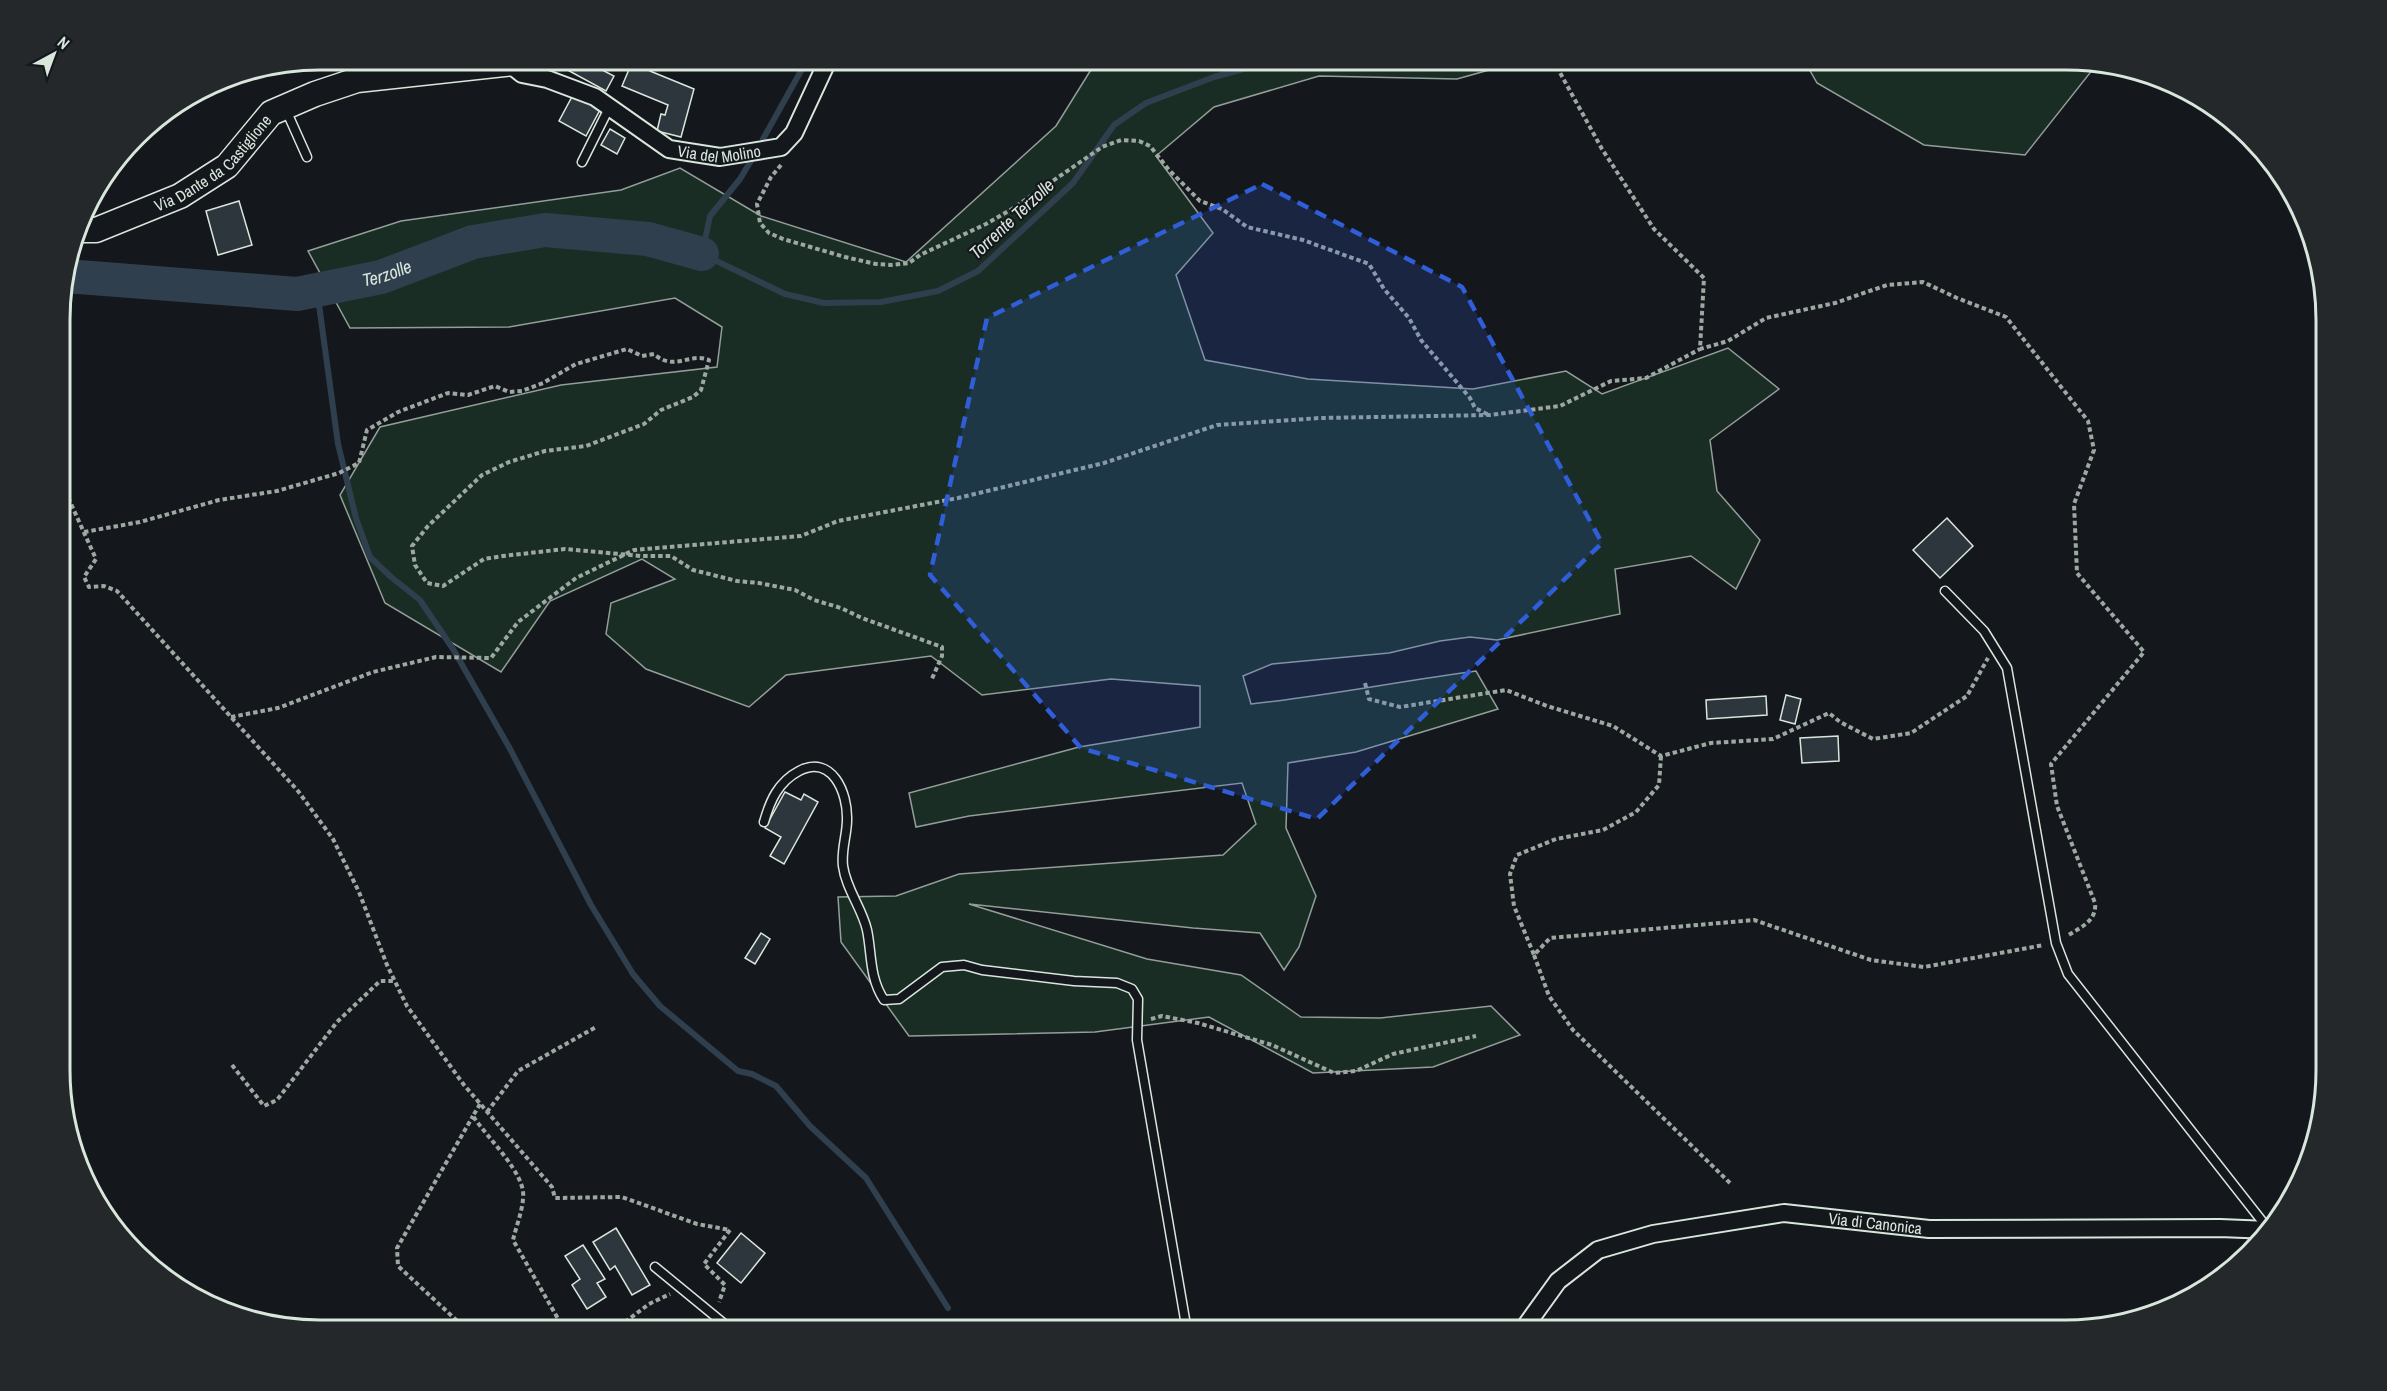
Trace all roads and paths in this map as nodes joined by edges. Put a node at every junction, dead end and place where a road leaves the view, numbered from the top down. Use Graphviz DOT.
graph roads {
  1 [pos="450,70"];
  2 [pos="517,70"];
  3 [pos="823,70"];
  4 [pos="1559,70"];
  5 [pos="285,107"];
  6 [pos="609,108"];
  7 [pos="781,147"];
  8 [pos="307,157"];
  9 [pos="582,162"];
  10 [pos="88,230"];
  11 [pos="1700,349"];
  12 [pos="1490,415"];
  13 [pos="70,501"];
  14 [pos="84,532"];
  15 [pos="1945,591"];
  16 [pos="1994,647"];
  17 [pos="931,681"];
  18 [pos="1365,683"];
  19 [pos="231,717"];
  20 [pos="1660,756"];
  21 [pos="764,822"];
  22 [pos="2056,943"];
  23 [pos="1534,955"];
  24 [pos="394,981"];
  25 [pos="1138,1022"];
  26 [pos="596,1027"];
  27 [pos="1476,1036"];
  28 [pos="232,1065"];
  29 [pos="480,1104"];
  30 [pos="487,1112"];
  31 [pos="473,1116"];
  32 [pos="1732,1185"];
  33 [pos="2265,1223"];
  34 [pos="2259,1230"];
  35 [pos="655,1267"];
  36 [pos="681,1289"];
  37 [pos="715,1316"];
  38 [pos="457,1321"];
  39 [pos="559,1321"];
  40 [pos="626,1321"];
  41 [pos="721,1321"];
  42 [pos="1185,1321"];
  43 [pos="1528,1321"];
  1 -- 5 [label="street, Via Dante da Castiglione"];
  2 -- 6 [label="street, Via del Molino"];
  3 -- 7 [label="street, Via del Molino"];
  4 -- 11 [label="path"];
  5 -- 8 [label="lane"];
  5 -- 10 [label="street, Via Dante da Castiglione"];
  6 -- 7 [label="street, Via del Molino"];
  6 -- 9 [label="lane"];
  7 -- 12 [label="path"];
  11 -- 12 [label="path"];
  11 -- 22 [label="path"];
  12 -- 19 [label="path"];
  13 -- 14 [label="path"];
  14 -- 17 [label="path"];
  14 -- 19 [label="path"];
  15 -- 16 [label="lane"];
  16 -- 20 [label="path"];
  16 -- 22 [label="lane"];
  18 -- 20 [label="path"];
  19 -- 24 [label="path"];
  20 -- 23 [label="path"];
  21 -- 25 [label="lane"];
  22 -- 23 [label="path"];
  22 -- 33 [label="lane"];
  23 -- 32 [label="path"];
  24 -- 28 [label="path"];
  24 -- 29 [label="path"];
  25 -- 27 [label="path"];
  25 -- 42 [label="lane"];
  26 -- 30 [label="path"];
  29 -- 30 [label="path"];
  29 -- 31 [label="path"];
  30 -- 37 [label="path"];
  31 -- 38 [label="path"];
  31 -- 39 [label="path"];
  34 -- 43 [label="street, Via di Canonica"];
  35 -- 36 [label="lane"];
  36 -- 37 [label="lane"];
  36 -- 40 [label="path"];
  37 -- 41 [label="lane"];
}
